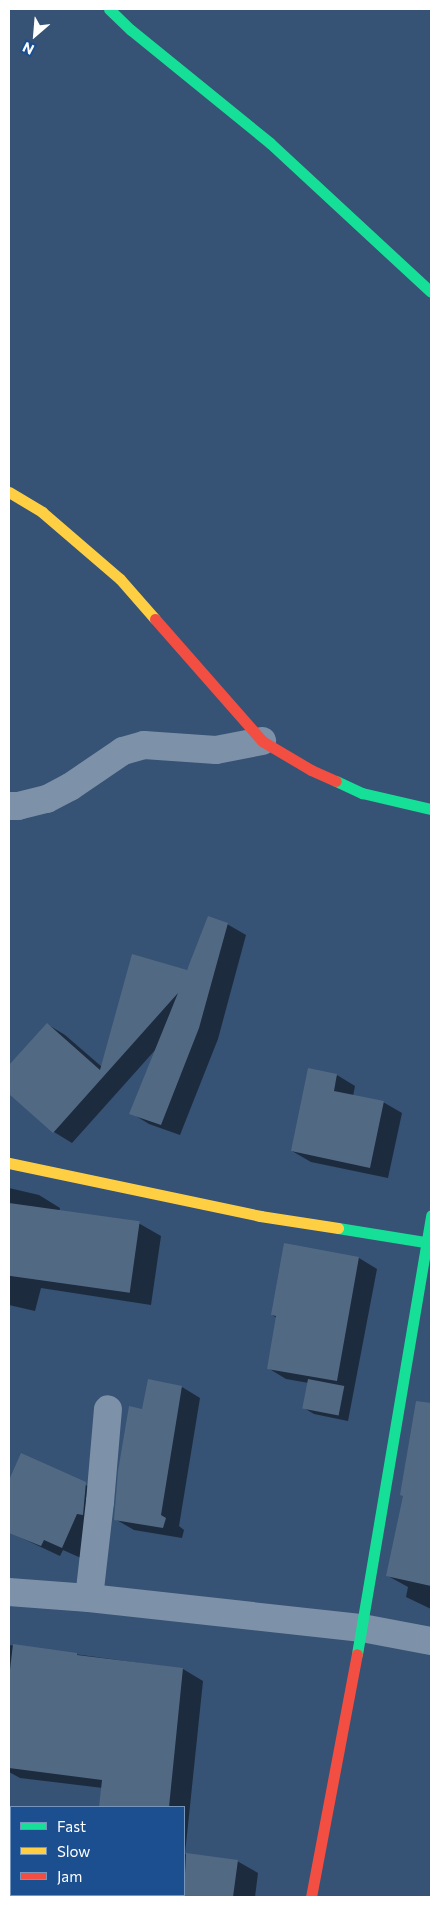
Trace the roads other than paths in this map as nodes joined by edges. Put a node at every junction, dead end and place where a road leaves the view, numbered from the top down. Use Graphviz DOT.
graph roads {
  1 [pos="109,9"];
  2 [pos="431,292"];
  3 [pos="9,492"];
  4 [pos="262,741"];
  5 [pos="9,806"];
  6 [pos="431,809"];
  7 [pos="9,1163"];
  8 [pos="431,1215"];
  9 [pos="429,1243"];
  10 [pos="108,1409"];
  11 [pos="9,1592"];
  12 [pos="89,1598"];
  13 [pos="362,1628"];
  14 [pos="431,1641"];
  15 [pos="311,1897"];
  1 -- 2 [label="street"];
  3 -- 4 [label="street"];
  4 -- 5 [label="street"];
  4 -- 6 [label="street"];
  7 -- 9 [label="street"];
  8 -- 9 [label="street"];
  9 -- 13 [label="street"];
  10 -- 12 [label="street"];
  11 -- 12 [label="street"];
  12 -- 13 [label="street"];
  13 -- 14 [label="street"];
  13 -- 15 [label="street"];
}
